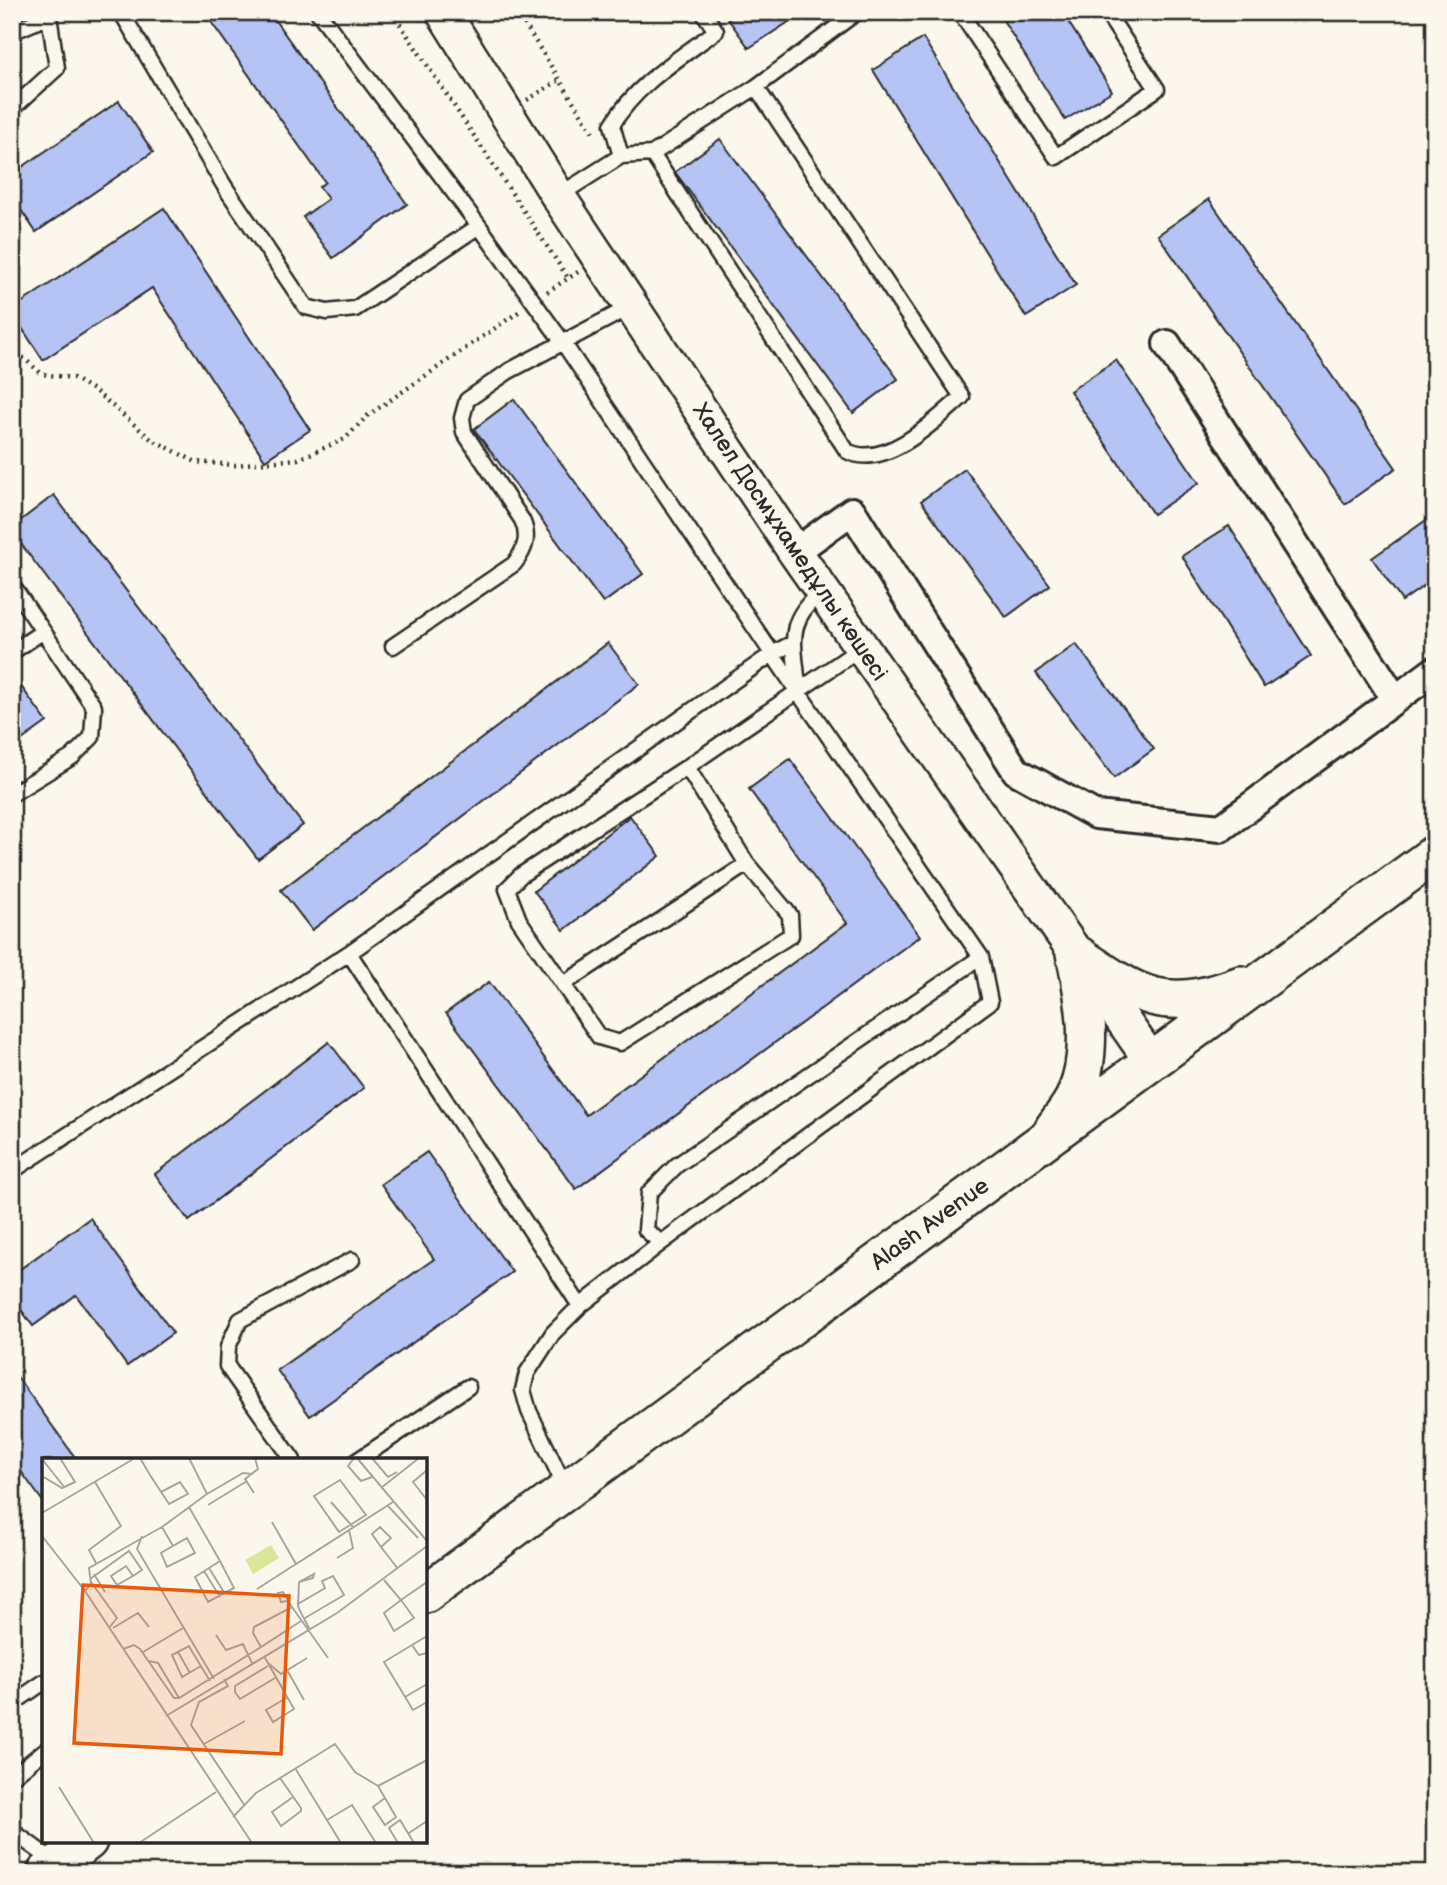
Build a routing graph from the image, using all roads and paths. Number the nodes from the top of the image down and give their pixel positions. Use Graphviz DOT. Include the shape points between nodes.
graph roads {
  1 [pos="121,12"];
  2 [pos="318,12"];
  3 [pos="392,12"];
  4 [pos="443,12"];
  5 [pos="517,12"];
  6 [pos="703,12"];
  7 [pos="857,12"];
  8 [pos="960,12"];
  9 [pos="1106,12"];
  10 [pos="50,14"];
  11 [pos="12,32"];
  12 [pos="756,87"];
  13 [pos="12,109"];
  14 [pos="652,154"];
  15 [pos="616,158"];
  16 [pos="558,196"];
  17 [pos="479,226"];
  18 [pos="599,258"];
  19 [pos="568,278"];
  20 [pos="532,302"];
  21 [pos="632,306"];
  22 [pos="562,341"];
  23 [pos="1167,344"];
  24 [pos="12,348"];
  25 [pos="795,552"];
  26 [pos="12,586"];
  27 [pos="822,591"];
  28 [pos="42,632"];
  29 [pos="793,643"];
  30 [pos="393,646"];
  31 [pos="861,648"];
  32 [pos="12,652"];
  33 [pos="772,654"];
  34 [pos="1435,670"];
  35 [pos="798,692"];
  36 [pos="1395,699"];
  37 [pos="687,767"];
  38 [pos="12,794"];
  39 [pos="1435,855"];
  40 [pos="747,864"];
  41 [pos="1075,953"];
  42 [pos="349,954"];
  43 [pos="981,957"];
  44 [pos="1272,974"];
  45 [pos="565,983"];
  46 [pos="1152,1062"];
  47 [pos="1048,1138"];
  48 [pos="12,1171"];
  49 [pos="661,1243"];
  50 [pos="352,1260"];
  51 [pos="579,1306"];
  52 [pos="468,1387"];
  53 [pos="292,1458"];
  54 [pos="361,1458"];
  55 [pos="566,1491"];
  56 [pos="427,1593"];
  57 [pos="42,1683"];
  58 [pos="12,1704"];
  59 [pos="42,1753"];
  60 [pos="12,1777"];
  61 [pos="12,1831"];
  62 [pos="85,1843"];
  63 [pos="52,1868"];
  1 -- 17 [label="lane" via="225,187 306,307 327,312 355,309"];
  2 -- 17 [label="lane"];
  3 -- 19 [label="path"];
  4 -- 16 [label="street, Халел Досмұхамедұлы көшесі"];
  5 -- 15 [label="path" via="558,81"];
  6 -- 15 [label="lane" via="716,31 623,106 612,125"];
  7 -- 12 [label="lane"];
  8 -- 9 [label="lane" via="1056,157 1157,89"];
  10 -- 11 [label="lane"];
  10 -- 13 [label="lane" via="57,68"];
  12 -- 14 [label="lane"];
  12 -- 14 [label="lane" via="962,397 903,443 880,454 856,456 848,451"];
  14 -- 15 [label="lane"];
  15 -- 16 [label="lane"];
  16 -- 18 [label="street, Халел Досмұхамедұлы көшесі"];
  17 -- 20 [label="lane"];
  18 -- 19 [label="path"];
  18 -- 21 [label="street, Халел Досмұхамедұлы көшесі"];
  19 -- 20 [label="path"];
  20 -- 22 [label="lane"];
  20 -- 24 [label="path" via="367,416 345,439 298,459 235,465 196,462 151,439 95,391 73,378 42,374"];
  21 -- 22 [label="lane"];
  21 -- 25 [label="street, Халел Досмұхамедұлы көшесі"];
  22 -- 30 [label="lane" via="467,400 462,418 464,432 526,528 525,550 514,564"];
  22 -- 33 [label="lane"];
  23 -- 36 [label="street"];
  25 -- 27 [label="street, Халел Досмұхамедұлы көшесі"];
  25 -- 36 [label="street" via="852,511 1016,771 1096,814 1221,828"];
  26 -- 28 [label="lane"];
  27 -- 29 [label="lane" via="802,607"];
  27 -- 31 [label="street, Халел Досмұхамедұлы көшесі"];
  28 -- 32 [label="lane"];
  28 -- 38 [label="lane" via="94,707 92,737 72,757"];
  29 -- 33 [label="lane"];
  29 -- 35 [label="lane"];
  31 -- 35 [label="lane"];
  31 -- 41 [label="street, Халел Досмұхамедұлы көшесі"];
  33 -- 35 [label="lane"];
  33 -- 42 [label="lane"];
  34 -- 36 [label="street"];
  35 -- 37 [label="lane"];
  35 -- 43 [label="lane"];
  37 -- 40 [label="lane"];
  37 -- 45 [label="lane" via="521,875 507,889 519,919"];
  39 -- 44 [label="main road, Alash Avenue"];
  40 -- 45 [label="lane"];
  40 -- 45 [label="lane" via="790,915 792,935 620,1043 600,1037"];
  41 -- 44 [label="main road" via="1120,984 1165,1001 1214,995"];
  41 -- 46 [label="street, Халел Досмұхамедұлы көшесі"];
  41 -- 47 [label="main road" via="1086,1006 1086,1051 1075,1096"];
  42 -- 48 [label="lane"];
  42 -- 51 [label="lane"];
  43 -- 49 [label="lane" via="990,1002"];
  43 -- 49 [label="lane" via="677,1165 649,1194 646,1230"];
  44 -- 46 [label="main road, Alash Avenue"];
  46 -- 47 [label="main road, Alash Avenue"];
  47 -- 55 [label="main road, Alash Avenue"];
  49 -- 51 [label="lane"];
  50 -- 53 [label="lane" via="240,1320 228,1347 227,1366"];
  51 -- 55 [label="lane" via="533,1363 523,1390"];
  52 -- 54 [label="lane"];
  55 -- 56 [label="main road, Alash Avenue"];
  57 -- 58 [label="lane"];
  59 -- 60 [label="lane"];
  61 -- 63 [label="lane"];
  62 -- 63 [label="main road"];
}
